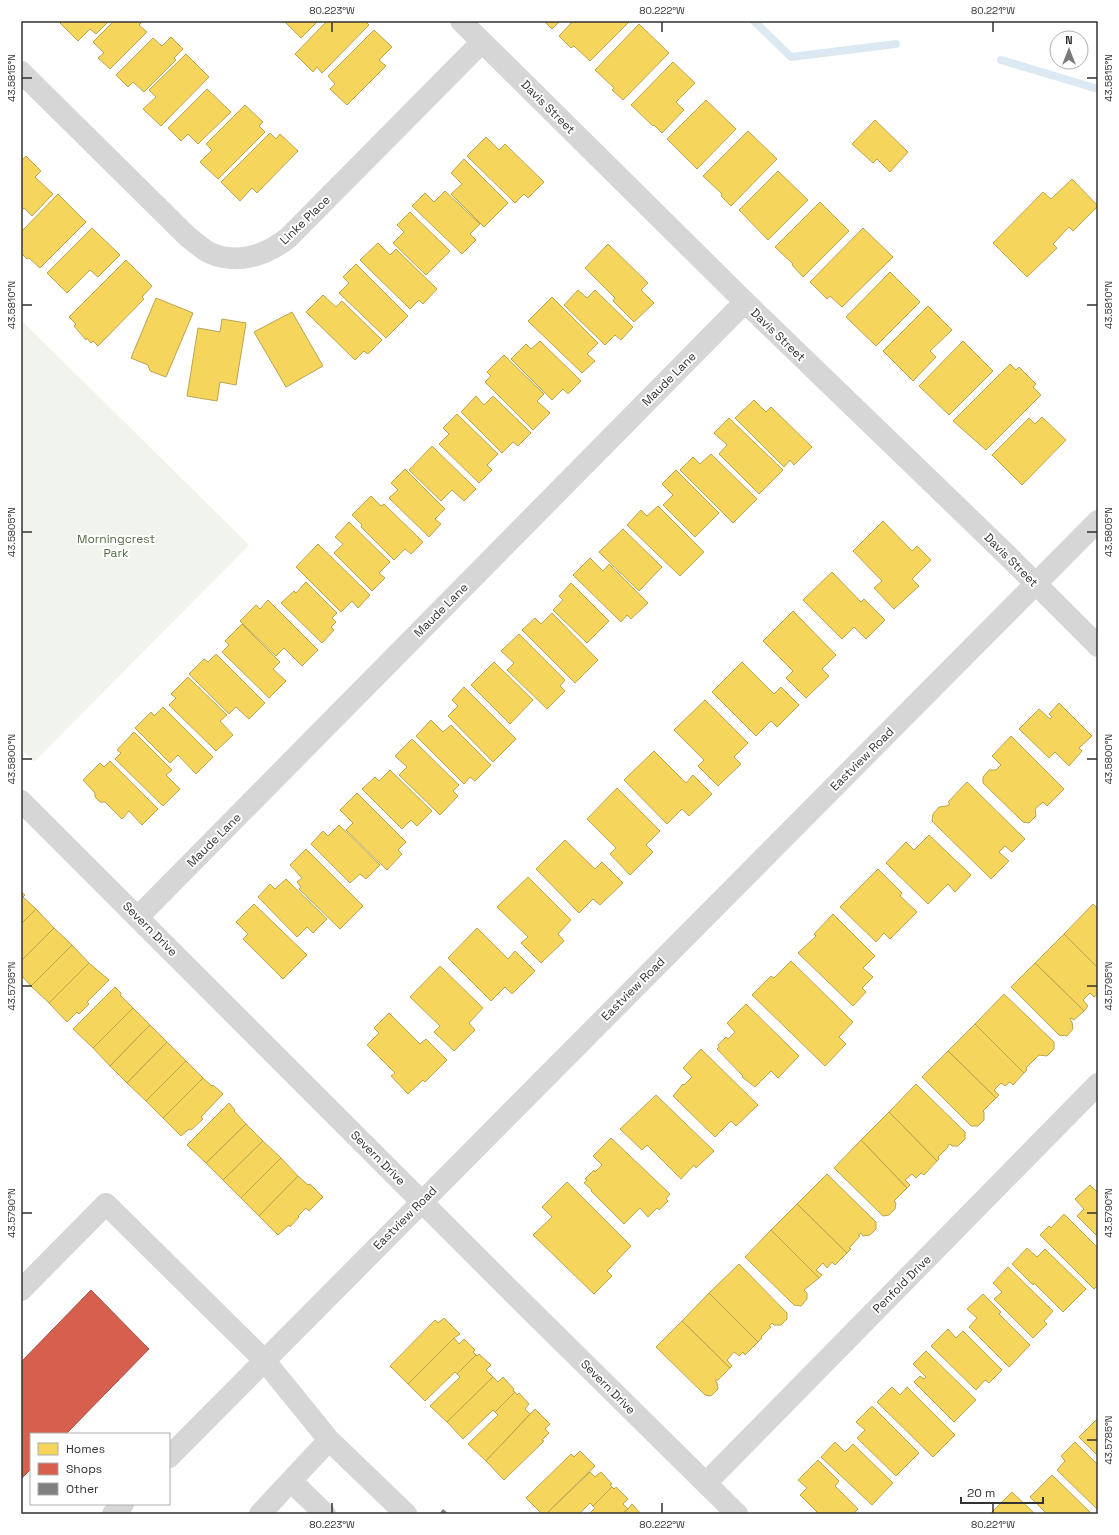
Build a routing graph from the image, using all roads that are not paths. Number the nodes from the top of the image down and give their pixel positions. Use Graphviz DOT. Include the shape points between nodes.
graph roads {
  1 [pos="461,21"];
  2 [pos="482,42"];
  3 [pos="21,72"];
  4 [pos="745,302"];
  5 [pos="1098,521"];
  6 [pos="1035,584"];
  7 [pos="1098,646"];
  8 [pos="21,801"];
  9 [pos="138,917"];
  10 [pos="1098,1084"];
  11 [pos="422,1201"];
  12 [pos="21,1290"];
  13 [pos="264,1360"];
  14 [pos="328,1440"];
  15 [pos="170,1456"];
  16 [pos="291,1480"];
  17 [pos="706,1483"];
  18 [pos="122,1505"];
  19 [pos="113,1514"];
  20 [pos="260,1514"];
  21 [pos="325,1514"];
  22 [pos="406,1514"];
  23 [pos="737,1514"];
  1 -- 2 [label="street, Davis Street"];
  2 -- 3 [label="street, Linke Place" via="288,238 258,255 241,258 225,258 209,252 188,237"];
  2 -- 4 [label="street, Davis Street"];
  4 -- 6 [label="street, Davis Street"];
  4 -- 9 [label="street, Maude Lane"];
  5 -- 6 [label="street, Eastview Road"];
  6 -- 7 [label="street, Davis Street"];
  6 -- 11 [label="street, Eastview Road"];
  8 -- 9 [label="street, Severn Drive"];
  9 -- 11 [label="street, Severn Drive"];
  10 -- 17 [label="street, Penfold Drive"];
  11 -- 13 [label="street, Eastview Road"];
  11 -- 17 [label="street, Severn Drive"];
  12 -- 13 [label="street" via="106,1204"];
  13 -- 14 [label="street"];
  13 -- 15 [label="street, Eastview Road"];
  14 -- 16 [label="street"];
  14 -- 22 [label="street"];
  16 -- 20 [label="street"];
  16 -- 21 [label="street"];
  17 -- 23 [label="street, Severn Drive"];
  18 -- 19 [label="street"];
}
